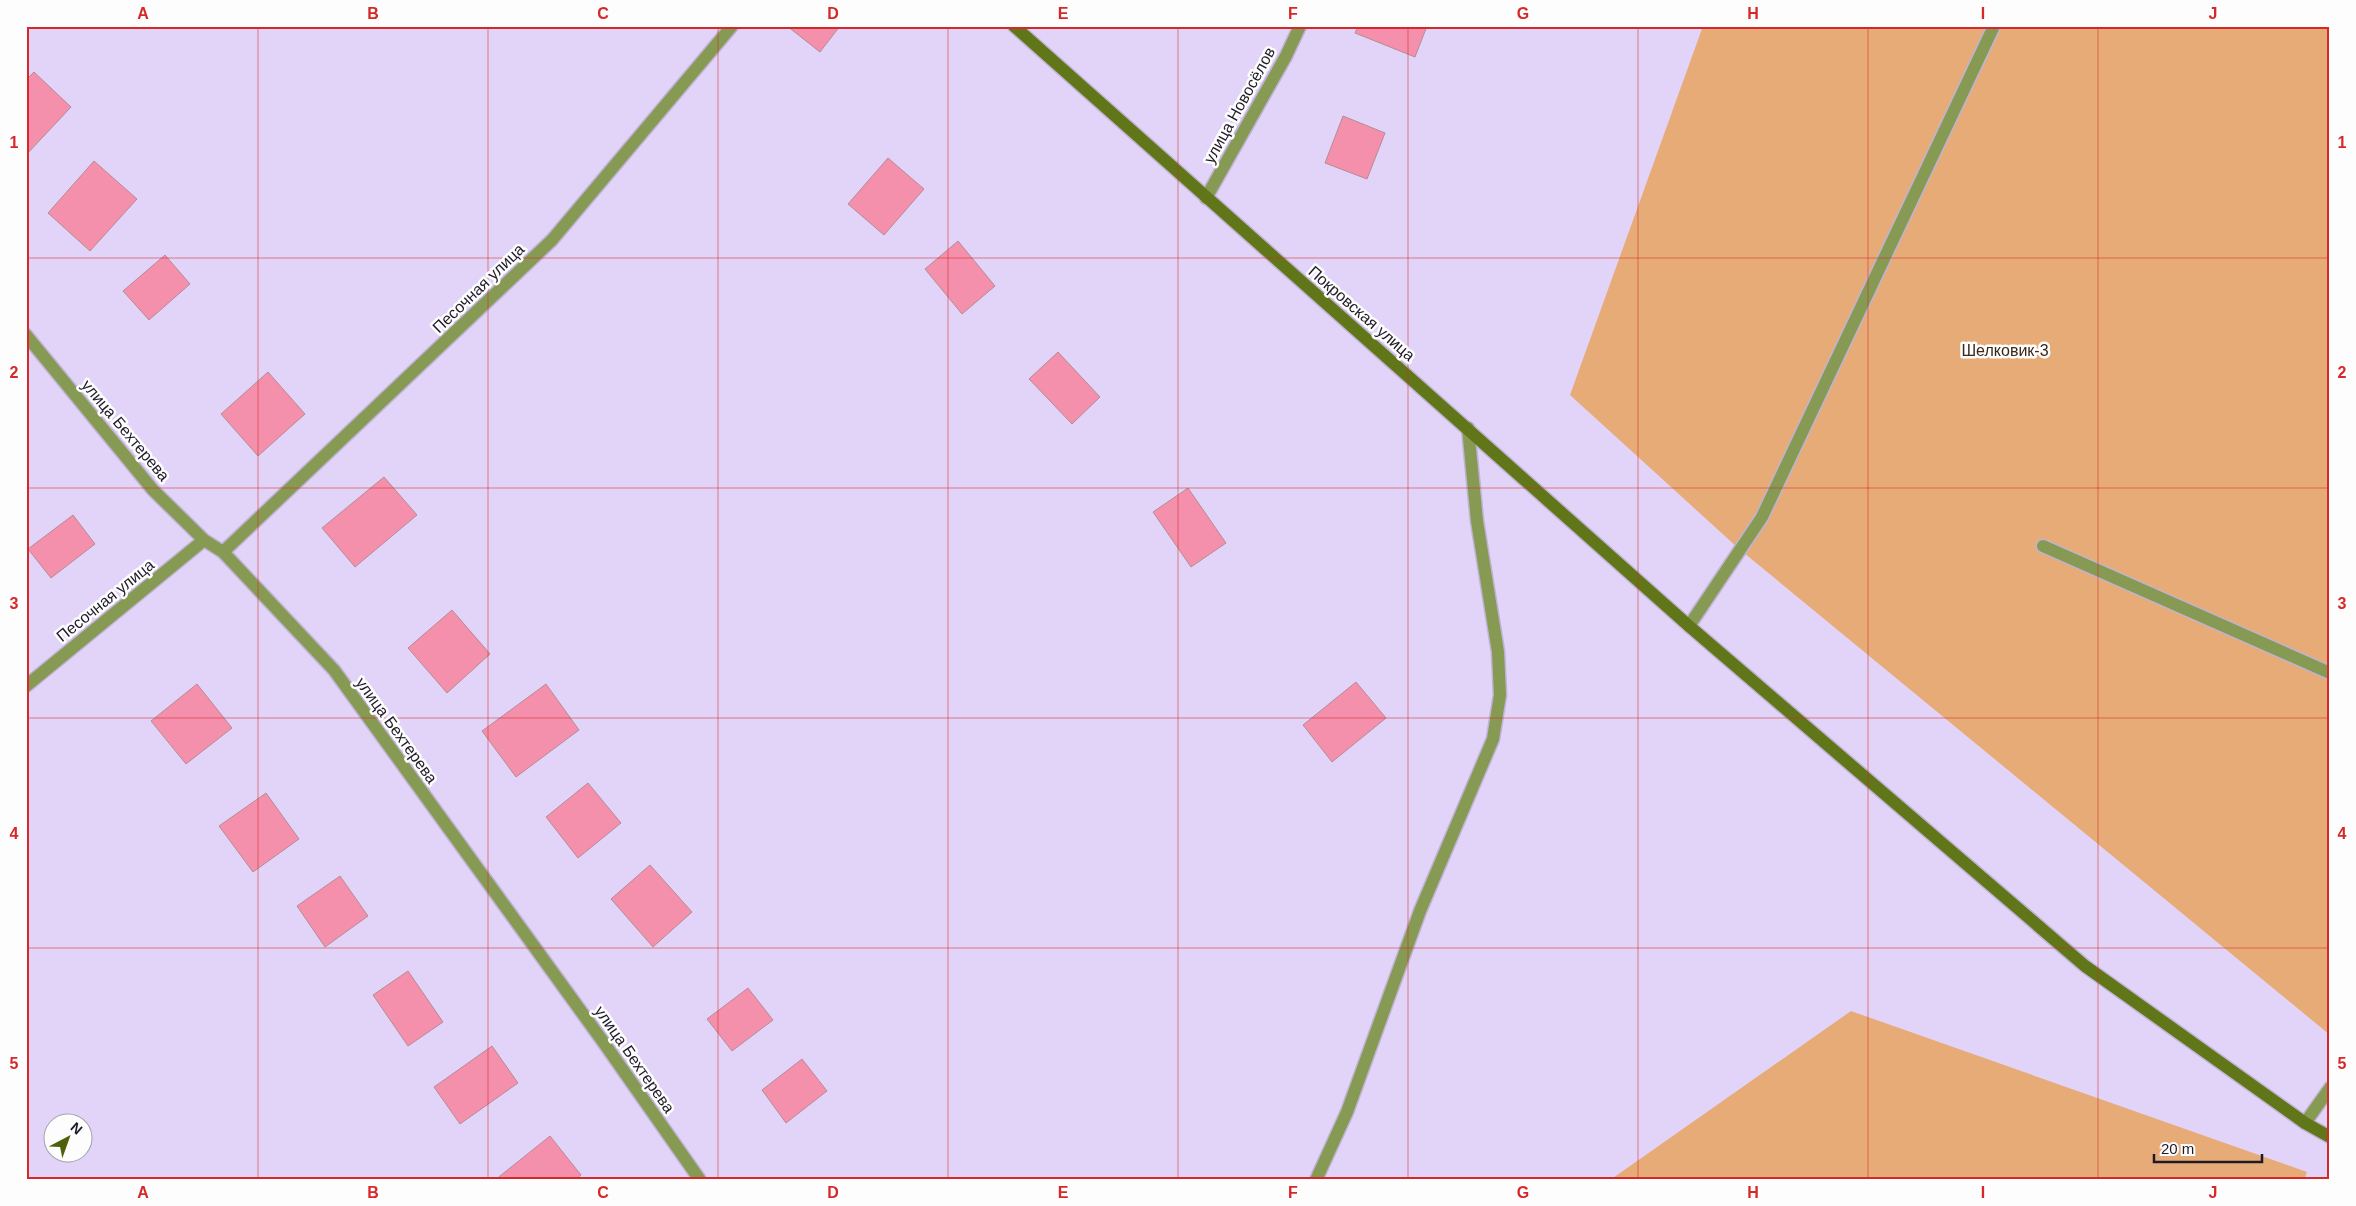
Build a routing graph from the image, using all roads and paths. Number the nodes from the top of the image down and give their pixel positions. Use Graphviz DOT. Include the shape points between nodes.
graph roads {
  1 [pos="732,26"];
  2 [pos="1014,26"];
  3 [pos="1300,26"];
  4 [pos="1994,26"];
  5 [pos="1206,198"];
  6 [pos="26,335"];
  7 [pos="1468,428"];
  8 [pos="204,540"];
  9 [pos="2043,546"];
  10 [pos="223,552"];
  11 [pos="1688,626"];
  12 [pos="2330,673"];
  13 [pos="26,686"];
  14 [pos="2330,1088"];
  15 [pos="2305,1123"];
  16 [pos="2330,1137"];
  17 [pos="700,1180"];
  18 [pos="1316,1180"];
  1 -- 10 [label="street, Песочная улица" via="552,240"];
  2 -- 5 [label="street, Покровская улица"];
  3 -- 5 [label="street, улица Новосёлов"];
  4 -- 11 [label="street" via="1762,517"];
  5 -- 7 [label="street, Покровская улица"];
  6 -- 8 [label="street, улица Бехтерева" via="153,490"];
  7 -- 11 [label="street, Покровская улица"];
  7 -- 18 [label="street" via="1477,522 1498,652 1500,696 1493,740 1420,911 1347,1112"];
  8 -- 10 [label="street, улица Бехтерева"];
  8 -- 13 [label="street, Песочная улица"];
  9 -- 12 [label="street"];
  10 -- 17 [label="street, улица Бехтерева" via="334,670"];
  11 -- 15 [label="street, Покровская улица" via="2085,966"];
  14 -- 15 [label="street"];
  15 -- 16 [label="street, Покровская улица"];
}
